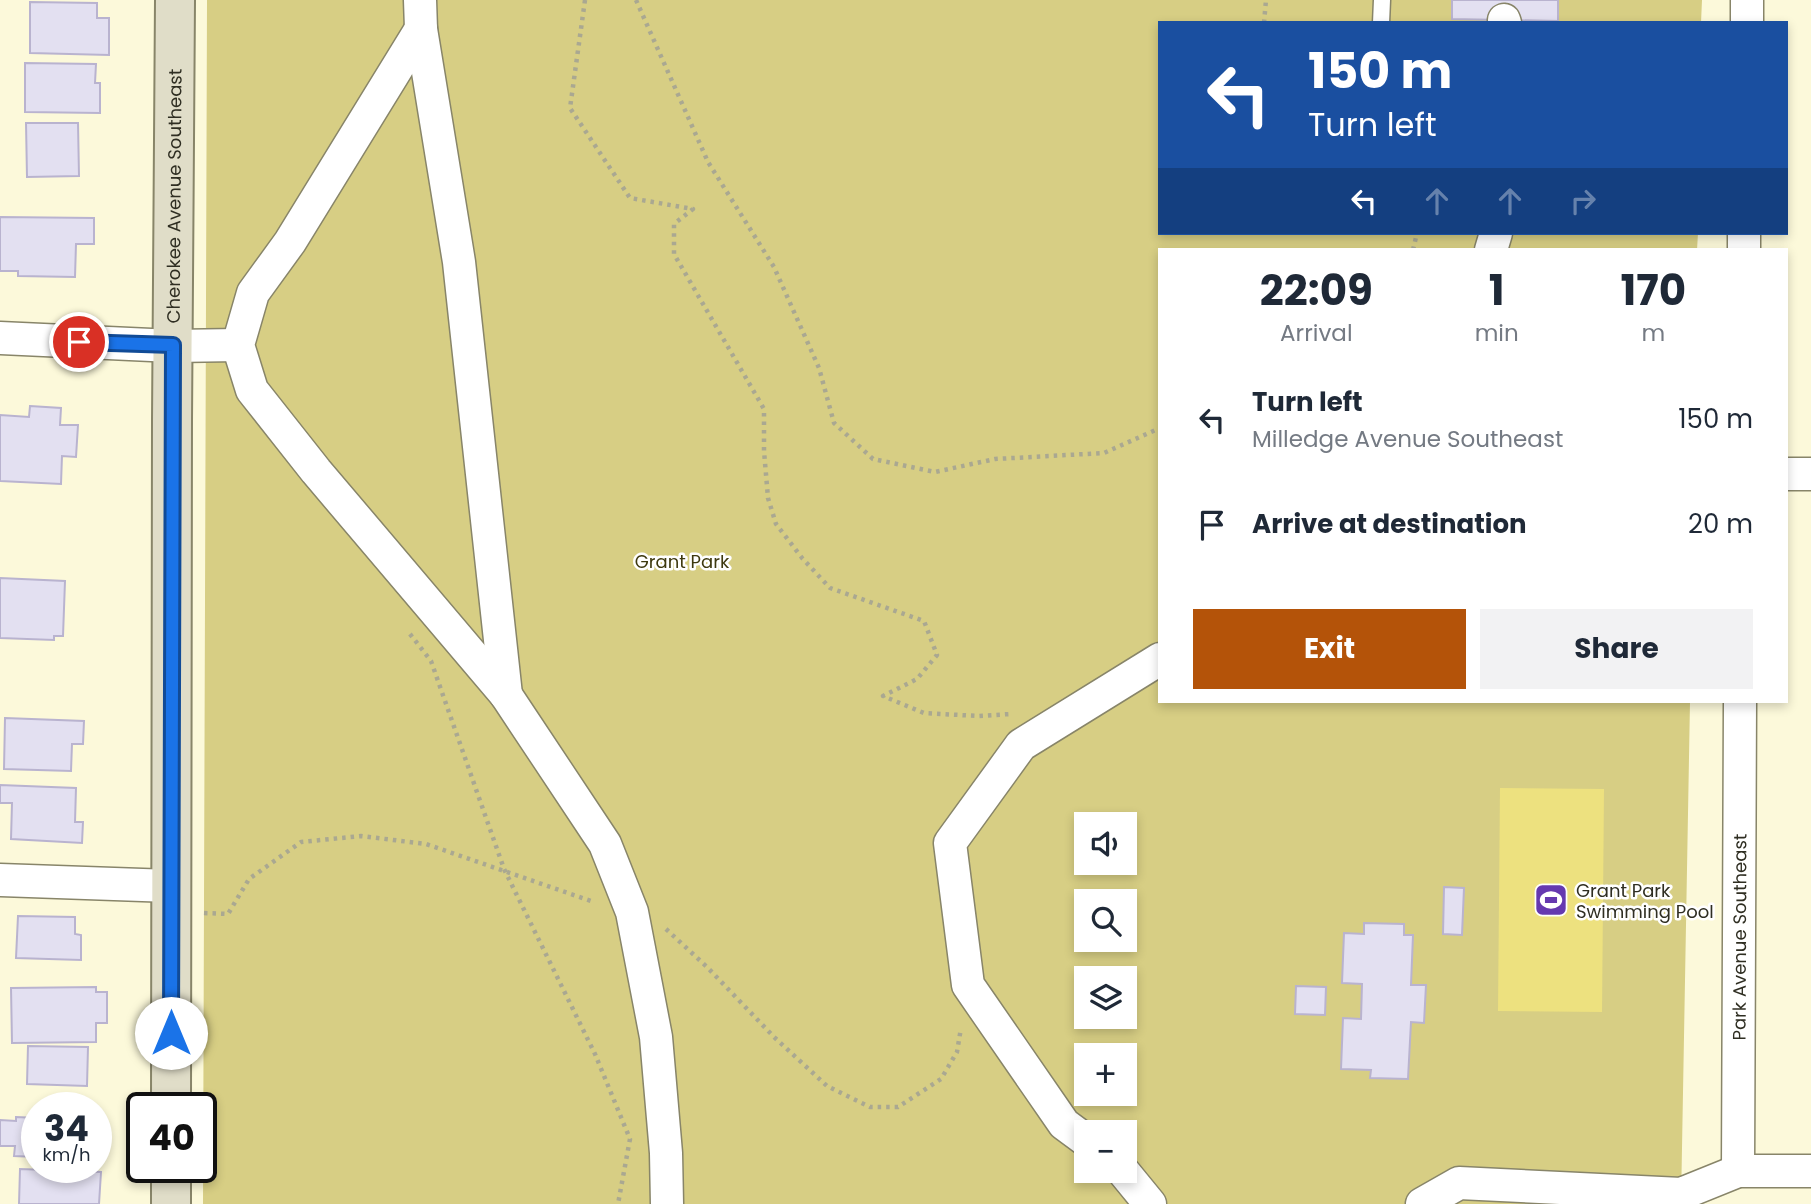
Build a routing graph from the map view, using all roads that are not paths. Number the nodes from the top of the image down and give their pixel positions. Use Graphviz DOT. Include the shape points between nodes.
graph roads {
  1 [pos="175,0"];
  2 [pos="1382,0"];
  3 [pos="1747,0"];
  4 [pos="421,15"];
  5 [pos="1381,21"];
  6 [pos="1747,21"];
  7 [pos="0,338"];
  8 [pos="173,345"];
  9 [pos="238,345"];
  10 [pos="1788,474"];
  11 [pos="1811,474"];
  12 [pos="1158,660"];
  13 [pos="506,695"];
  14 [pos="1740,703"];
  15 [pos="0,880"];
  16 [pos="171,886"];
  17 [pos="171,1092"];
  18 [pos="1074,1131"];
  19 [pos="1738,1171"];
  20 [pos="1811,1171"];
  21 [pos="172,1183"];
  22 [pos="1133,1183"];
  23 [pos="172,1204"];
  24 [pos="667,1204"];
  25 [pos="1150,1204"];
  26 [pos="1422,1204"];
  1 -- 8 [label="street, Cherokee Avenue Southeast"];
  2 -- 5 [label="lane"];
  3 -- 6 [label="street"];
  4 -- 9 [label="street" via="290,242 253,293"];
  4 -- 13 [label="street" via="459,262"];
  7 -- 8 [label="street"];
  8 -- 9 [label="street"];
  8 -- 16 [label="street, Cherokee Avenue Southeast"];
  9 -- 13 [label="street" via="252,390"];
  10 -- 11 [label="street"];
  12 -- 18 [label="street" via="1021,745 950,843 968,985 1064,1124"];
  13 -- 24 [label="street" via="605,844 632,912 656,1037"];
  14 -- 19 [label="street, Park Avenue Southeast"];
  15 -- 16 [label="street"];
  16 -- 17 [label="street, Cherokee Avenue Southeast"];
  19 -- 20 [label="street"];
  19 -- 26 [label="street" via="1681,1194 1459,1183"];
  21 -- 23 [label="street"];
  22 -- 25 [label="street"];
}
